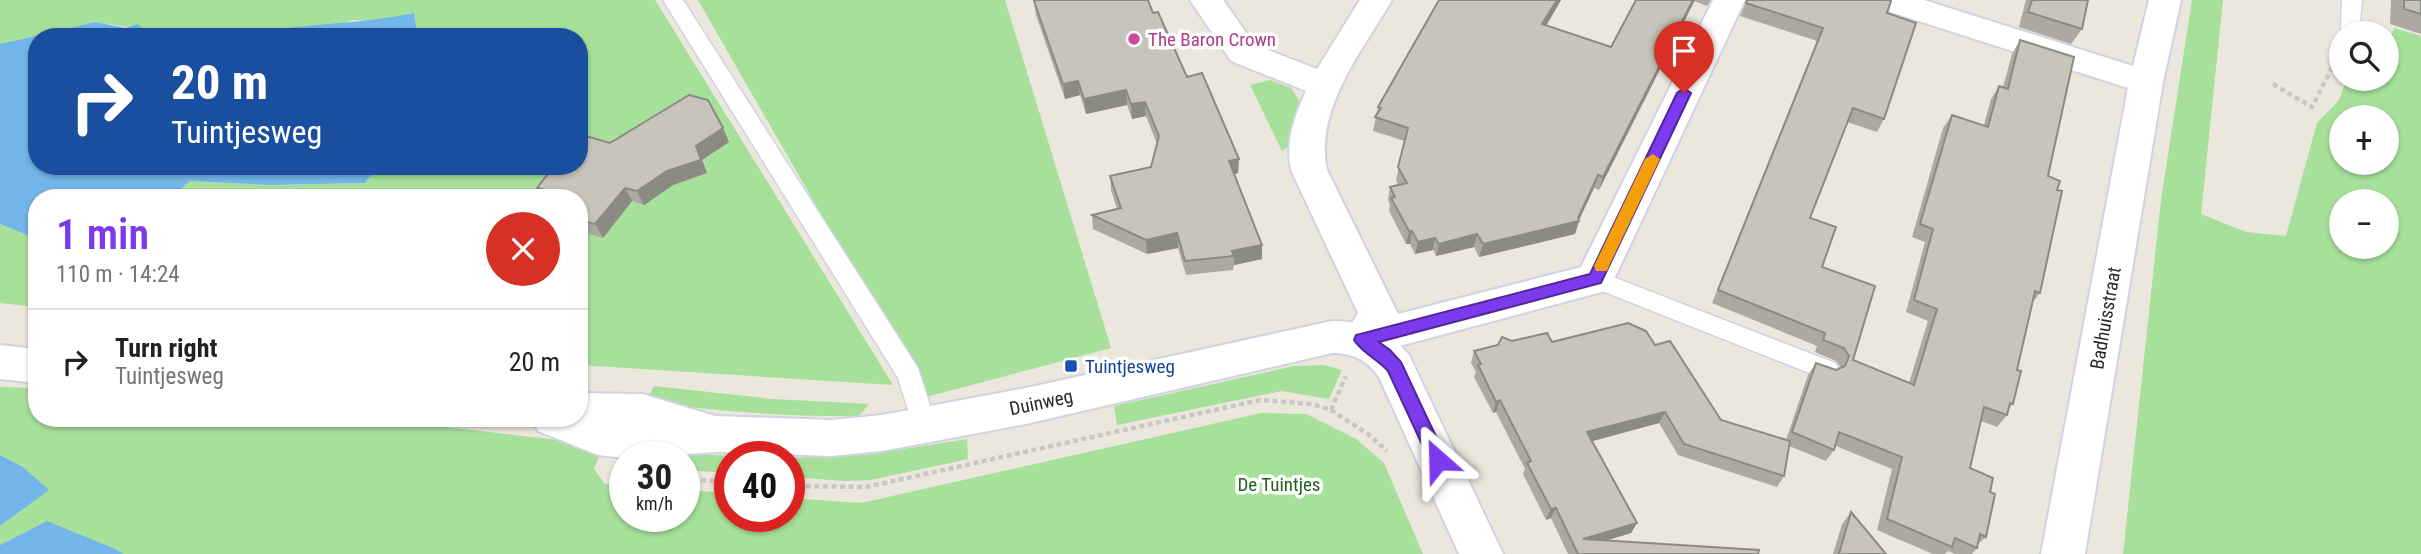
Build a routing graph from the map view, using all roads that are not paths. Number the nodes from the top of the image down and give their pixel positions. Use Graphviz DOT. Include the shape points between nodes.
graph roads {
  1 [pos="673,0"];
  2 [pos="1206,0"];
  3 [pos="1377,0"];
  4 [pos="1729,0"];
  5 [pos="1889,0"];
  6 [pos="2165,0"];
  7 [pos="2352,0"];
  8 [pos="2351,21"];
  9 [pos="2146,82"];
  10 [pos="1326,86"];
  11 [pos="1595,279"];
  12 [pos="1362,340"];
  13 [pos="0,362"];
  14 [pos="28,365"];
  15 [pos="1827,370"];
  16 [pos="588,410"];
  17 [pos="575,427"];
  18 [pos="925,427"];
  19 [pos="716,434"];
  20 [pos="1481,554"];
  21 [pos="2063,554"];
  1 -- 18 [label="lane" via="909,375"];
  2 -- 10 [label="street" via="1243,53"];
  3 -- 10 [label="street"];
  4 -- 11 [label="street"];
  5 -- 9 [label="street"];
  6 -- 9 [label="street, Badhuisstraat"];
  7 -- 8 [label="lane"];
  9 -- 21 [label="street, Badhuisstraat"];
  10 -- 12 [label="street" via="1305,150 1315,182 1379,315"];
  11 -- 12 [label="street"];
  11 -- 15 [label="lane"];
  12 -- 18 [label="street, Duinweg" via="1332,337"];
  12 -- 20 [label="street" via="1395,367"];
  13 -- 14 [label="street"];
  16 -- 19 [label="street, Duinweg" via="653,412"];
  17 -- 19 [label="street, Duinweg" via="598,437 640,441"];
  18 -- 19 [label="street, Duinweg" via="831,438"];
}
